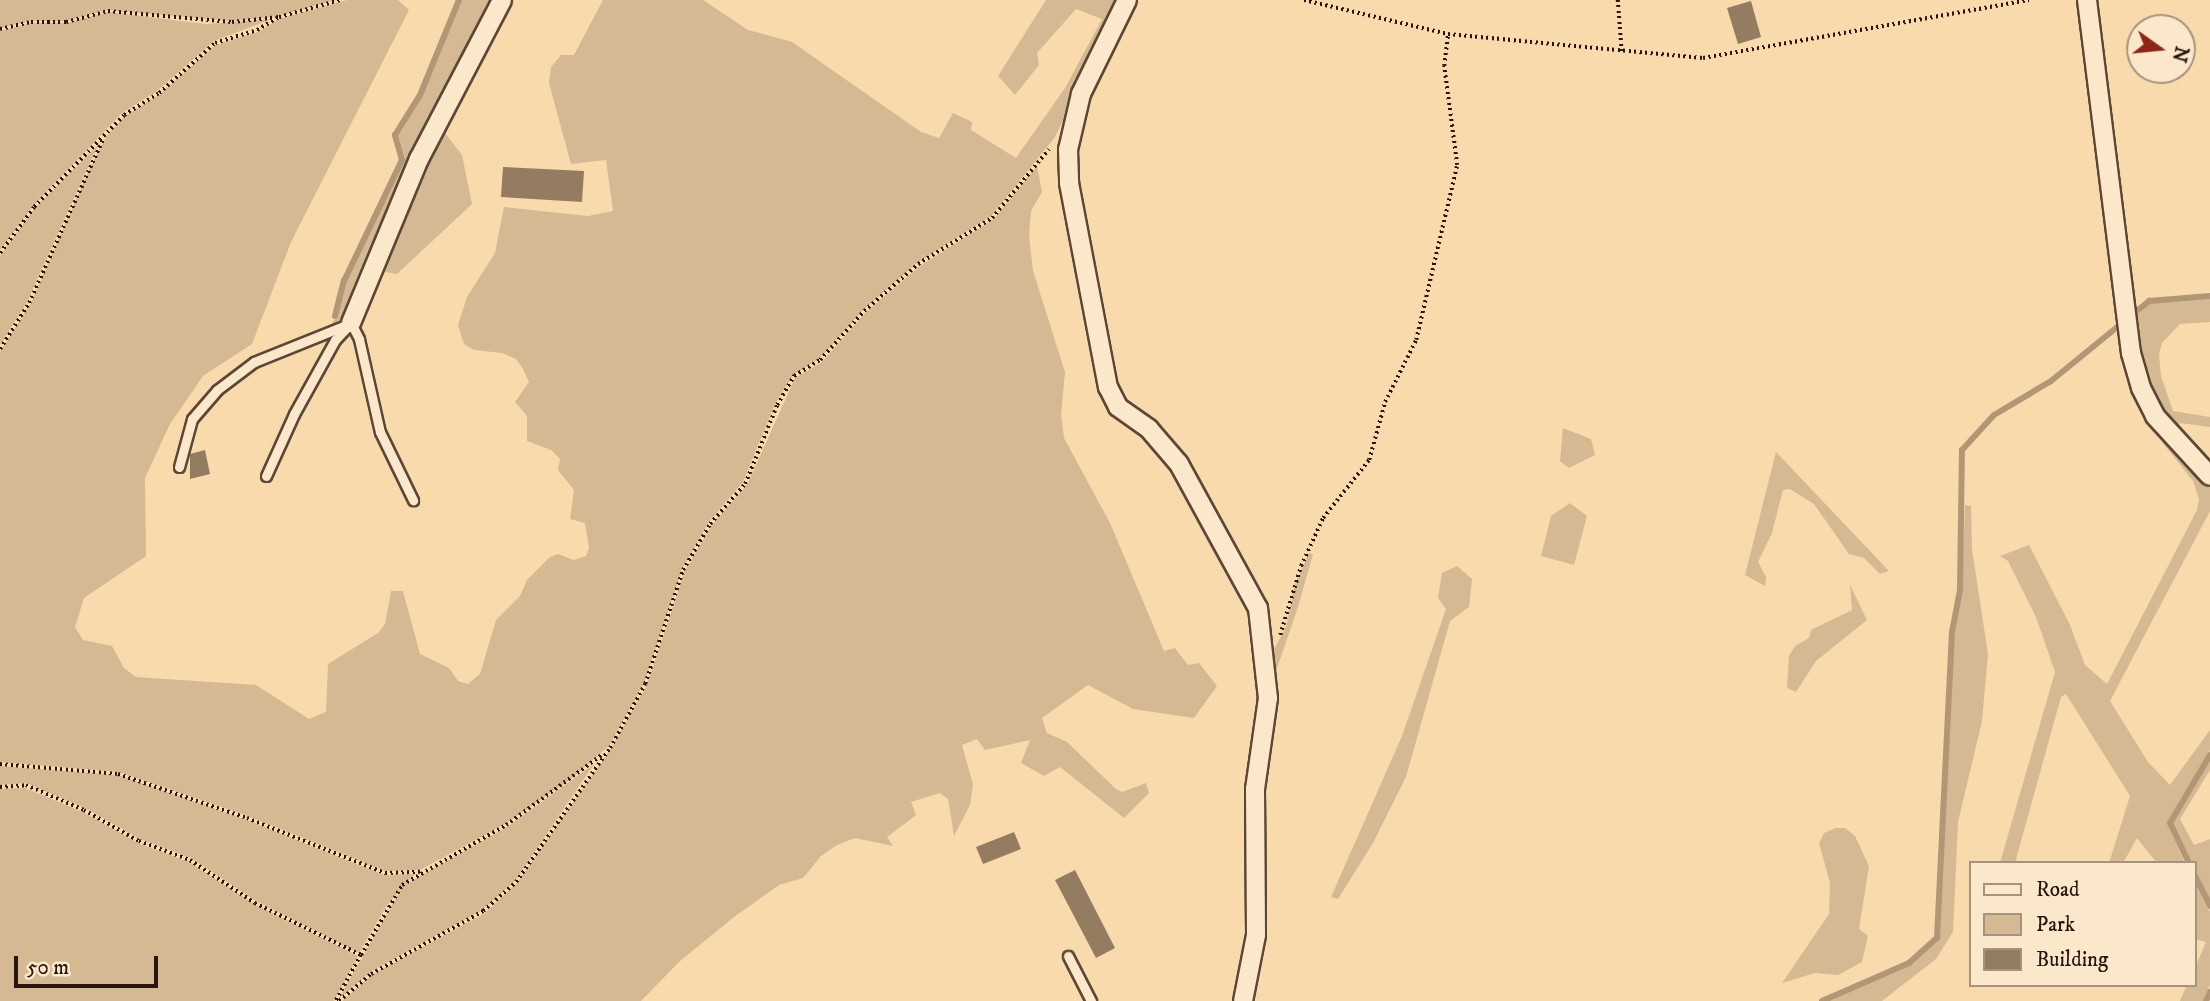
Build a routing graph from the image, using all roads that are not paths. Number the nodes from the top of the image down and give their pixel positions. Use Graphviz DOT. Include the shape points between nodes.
graph roads {
  1 [pos="502,0"];
  2 [pos="1126,0"];
  3 [pos="2087,0"];
  4 [pos="351,323"];
  5 [pos="179,467"];
  6 [pos="266,476"];
  7 [pos="2210,476"];
  8 [pos="413,500"];
  9 [pos="1068,956"];
  10 [pos="1091,1001"];
  11 [pos="1243,1001"];
  1 -- 4 [label="street" via="419,159"];
  2 -- 11 [label="street" via="1081,94 1068,150 1069,183 1101,358 1118,407 1165,446 1226,541 1258,608 1268,698 1255,789 1256,935"];
  3 -- 7 [label="street" via="2127,322 2141,388 2155,416"];
  4 -- 5 [label="lane" via="254,362 217,390 192,419"];
  4 -- 6 [label="lane" via="335,340"];
  4 -- 8 [label="lane" via="359,339 380,432"];
  9 -- 10 [label="lane"];
}
